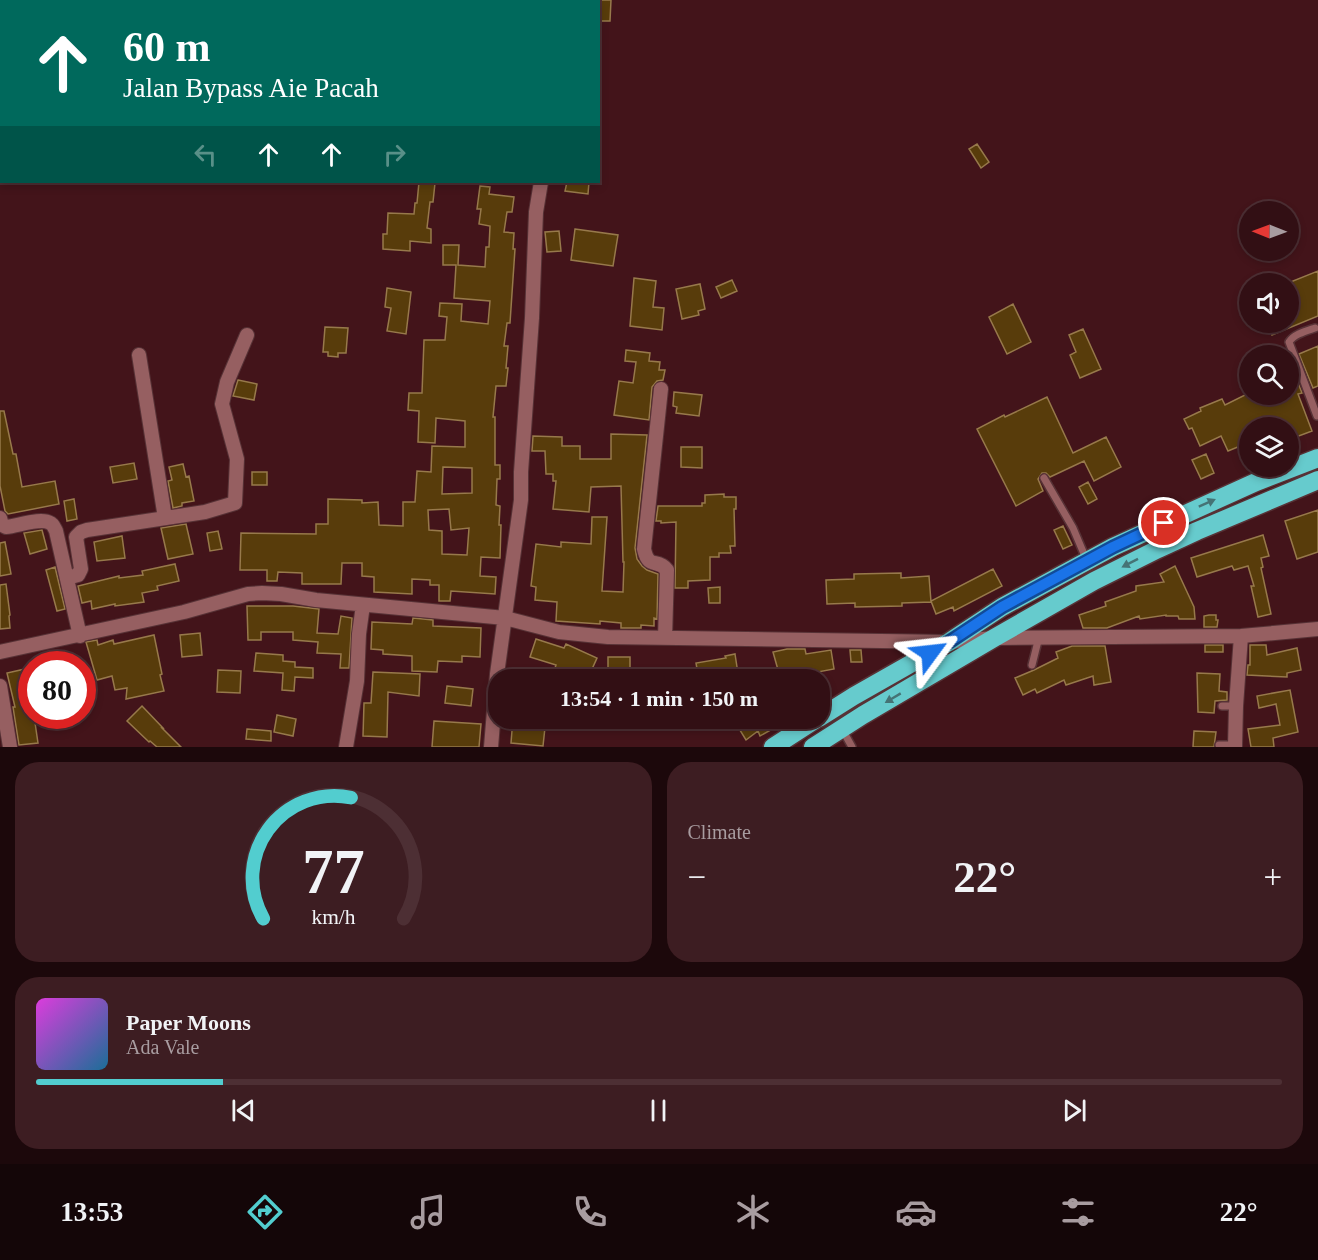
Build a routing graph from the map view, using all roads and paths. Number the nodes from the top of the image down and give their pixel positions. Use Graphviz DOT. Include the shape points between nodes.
graph roads {
  1 [pos="541,183"];
  2 [pos="1315,328"];
  3 [pos="246,335"];
  4 [pos="139,355"];
  5 [pos="661,388"];
  6 [pos="1318,416"];
  7 [pos="1318,458"];
  8 [pos="1044,478"];
  9 [pos="1318,480"];
  10 [pos="0,518"];
  11 [pos="165,518"];
  12 [pos="1088,561"];
  13 [pos="68,578"];
  14 [pos="363,605"];
  15 [pos="505,618"];
  16 [pos="1318,629"];
  17 [pos="80,636"];
  18 [pos="1241,636"];
  19 [pos="1039,637"];
  20 [pos="665,638"];
  21 [pos="994,638"];
  22 [pos="949,642"];
  23 [pos="0,652"];
  24 [pos="1032,665"];
  25 [pos="0,686"];
  26 [pos="830,711"];
  27 [pos="802,729"];
  28 [pos="842,729"];
  29 [pos="1219,745"];
  30 [pos="1235,746"];
  31 [pos="10,747"];
  32 [pos="346,747"];
  33 [pos="491,747"];
  34 [pos="773,747"];
  35 [pos="813,747"];
  36 [pos="852,747"];
  1 -- 15 [label="street" via="536,212 521,500"];
  2 -- 6 [label="lane" via="1289,342"];
  3 -- 11 [label="street" via="222,404 237,459 235,503"];
  4 -- 11 [label="street"];
  5 -- 20 [label="street" via="644,549 648,561 667,570"];
  12 -- 7 [label="highway, one-way" via="1143,532"];
  8 -- 12 [label="lane"];
  9 -- 21 [label="highway, one-way" via="1158,549"];
  10 -- 13 [label="street" via="6,527 40,521 52,524"];
  11 -- 13 [label="street" via="81,532 76,537 81,569 78,575"];
  12 -- 22 [label="highway" via="1002,607"];
  13 -- 17 [label="street"];
  14 -- 15 [label="street"];
  14 -- 17 [label="street" via="281,594 248,594"];
  14 -- 32 [label="street" via="357,681"];
  15 -- 20 [label="street" via="586,636"];
  15 -- 33 [label="street"];
  16 -- 18 [label="street"];
  17 -- 23 [label="street"];
  18 -- 19 [label="street"];
  18 -- 30 [label="street" via="1229,706"];
  19 -- 21 [label="street"];
  19 -- 24 [label="lane"];
  20 -- 22 [label="street"];
  21 -- 22 [label="street"];
  21 -- 28 [label="highway, one-way"];
  22 -- 26 [label="highway"];
  25 -- 31 [label="street"];
  27 -- 34 [label="highway"];
  28 -- 35 [label="highway"];
  28 -- 36 [label="lane"];
  29 -- 30 [label="lane"];
}
